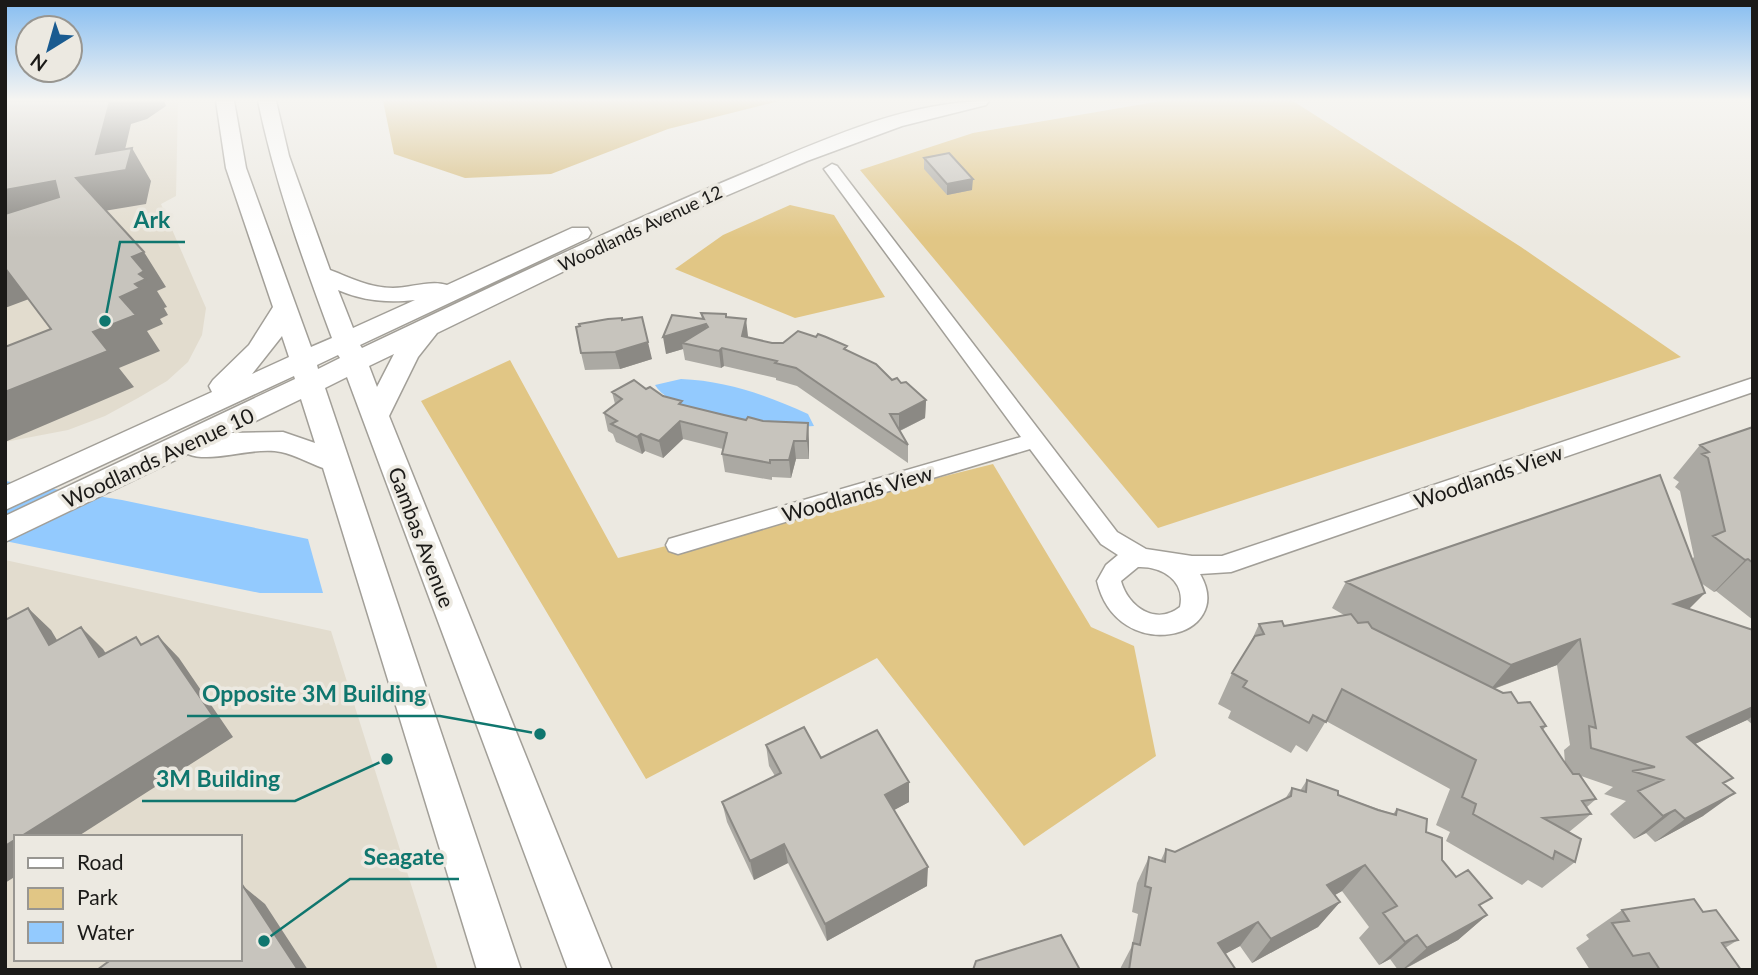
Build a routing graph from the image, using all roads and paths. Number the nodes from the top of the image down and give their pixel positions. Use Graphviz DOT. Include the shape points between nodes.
graph roads {
  1 [pos="232,146"];
  2 [pos="277,146"];
  3 [pos="784,146"];
  4 [pos="828,146"];
  5 [pos="832,169"];
  6 [pos="320,274"];
  7 [pos="466,286"];
  8 [pos="285,308"];
  9 [pos="429,328"];
  10 [pos="350,352"];
  11 [pos="306,373"];
  12 [pos="1748,391"];
  13 [pos="189,413"];
  14 [pos="375,417"];
  15 [pos="1036,440"];
  16 [pos="168,453"];
  17 [pos="335,463"];
  18 [pos="5,499"];
  19 [pos="5,530"];
  20 [pos="1109,538"];
  21 [pos="678,545"];
  22 [pos="1150,558"];
  23 [pos="1222,565"];
  24 [pos="1115,568"];
  25 [pos="1196,596"];
  26 [pos="499,970"];
  27 [pos="590,970"];
  1 -- 8 [label="main road"];
  2 -- 6 [label="main road, Gambas Avenue"];
  3 -- 7 [label="main road, Woodlands Avenue 12" via="647,201"];
  4 -- 9 [label="main road, Woodlands Avenue 12" via="659,216"];
  5 -- 15 [label="street, Woodlands View"];
  6 -- 7 [label="main road" via="365,293 393,295"];
  6 -- 10 [label="main road, Gambas Avenue"];
  7 -- 10 [label="main road, Woodlands Avenue 12"];
  8 -- 11 [label="main road"];
  8 -- 13 [label="main road" via="258,355"];
  9 -- 10 [label="main road, Woodlands Avenue 12"];
  9 -- 14 [label="main road" via="407,354"];
  10 -- 11 [label="main road, Woodlands Avenue 12"];
  10 -- 14 [label="main road, Gambas Avenue"];
  11 -- 13 [label="main road, Woodlands Avenue 10"];
  11 -- 16 [label="main road, Woodlands Avenue 10"];
  11 -- 17 [label="main road"];
  12 -- 23 [label="street, Woodlands View"];
  13 -- 18 [label="main road, Woodlands Avenue 10"];
  14 -- 27 [label="main road, Gambas Avenue"];
  15 -- 20 [label="street, Woodlands View"];
  15 -- 21 [label="street, Woodlands View"];
  16 -- 17 [label="main road" via="239,442 283,442"];
  16 -- 19 [label="main road, Woodlands Avenue 10"];
  17 -- 26 [label="main road"];
  20 -- 22 [label="street, Woodlands View"];
  20 -- 24 [label="street, Woodlands View"];
  22 -- 23 [label="street, Woodlands View"];
  22 -- 24 [label="street, Woodlands View" via="1127,560"];
  22 -- 25 [label="street, Woodlands View" via="1175,566 1187,576"];
  23 -- 25 [label="street, Woodlands View"];
  24 -- 25 [label="street, Woodlands View" via="1108,581 1114,602 1147,623 1175,623 1186,617"];
}
